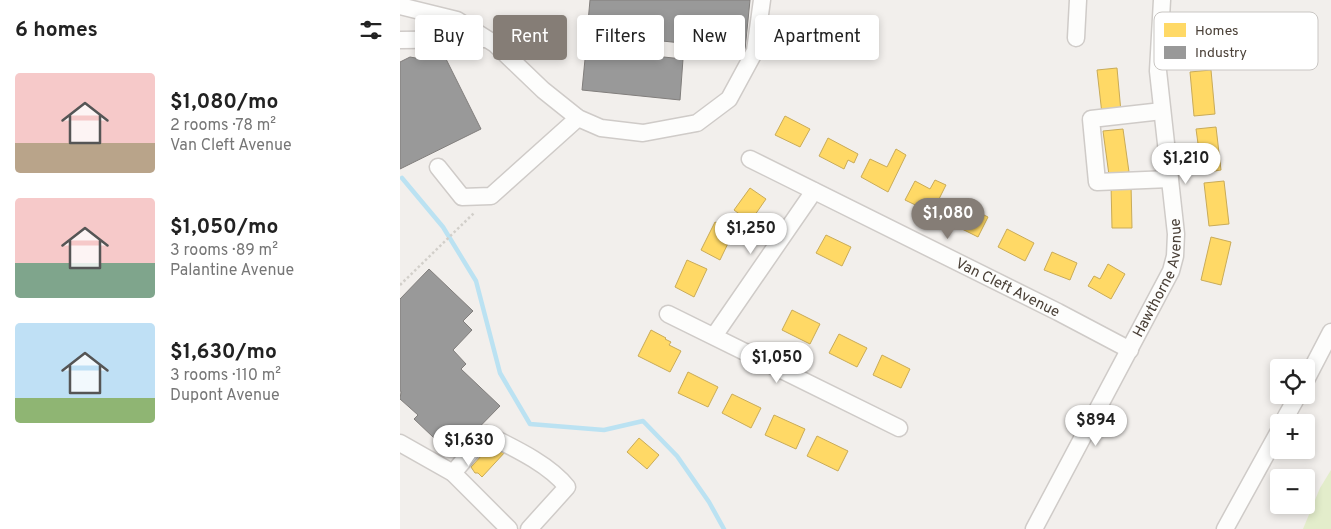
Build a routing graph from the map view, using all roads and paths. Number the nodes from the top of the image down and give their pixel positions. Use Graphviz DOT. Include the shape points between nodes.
graph roads {
  1 [pos="762,0"];
  2 [pos="1078,0"];
  3 [pos="400,6"];
  4 [pos="1076,38"];
  5 [pos="485,39"];
  6 [pos="400,40"];
  7 [pos="1158,70"];
  8 [pos="1162,112"];
  9 [pos="578,118"];
  10 [pos="750,159"];
  11 [pos="438,167"];
  12 [pos="1170,179"];
  13 [pos="814,191"];
  14 [pos="468,218"];
  15 [pos="400,285"];
  16 [pos="668,314"];
  17 [pos="1331,332"];
  18 [pos="714,336"];
  19 [pos="1130,350"];
  20 [pos="1324,362"];
  21 [pos="1315,371"];
  22 [pos="900,428"];
  23 [pos="400,443"];
  24 [pos="1270,447"];
  25 [pos="453,473"];
  26 [pos="509,529"];
  27 [pos="529,529"];
  28 [pos="1034,529"];
  29 [pos="1225,529"];
  1 -- 9 [label="street" via="755,51 729,99 697,123 643,133 601,128"];
  2 -- 4 [label="street"];
  3 -- 5 [label="street" via="457,20"];
  5 -- 6 [label="street"];
  5 -- 9 [label="street" via="495,44"];
  7 -- 8 [label="street, Hawthorne Avenue"];
  8 -- 12 [label="street, Hawthorne Avenue"];
  8 -- 12 [label="street" via="1091,119 1096,182"];
  9 -- 11 [label="street" via="490,196 462,197"];
  10 -- 13 [label="street, Van Cleft Avenue"];
  12 -- 19 [label="street, Hawthorne Avenue" via="1176,256"];
  13 -- 18 [label="street"];
  13 -- 19 [label="street, Van Cleft Avenue"];
  14 -- 15 [label="path"];
  16 -- 18 [label="street"];
  17 -- 20 [label="street"];
  18 -- 22 [label="street"];
  19 -- 28 [label="street, Hawthorne Avenue"];
  20 -- 21 [label="street"];
  23 -- 25 [label="street"];
  24 -- 29 [label="street"];
  25 -- 26 [label="street"];
  25 -- 27 [label="street" via="486,434 550,471 567,487"];
}
